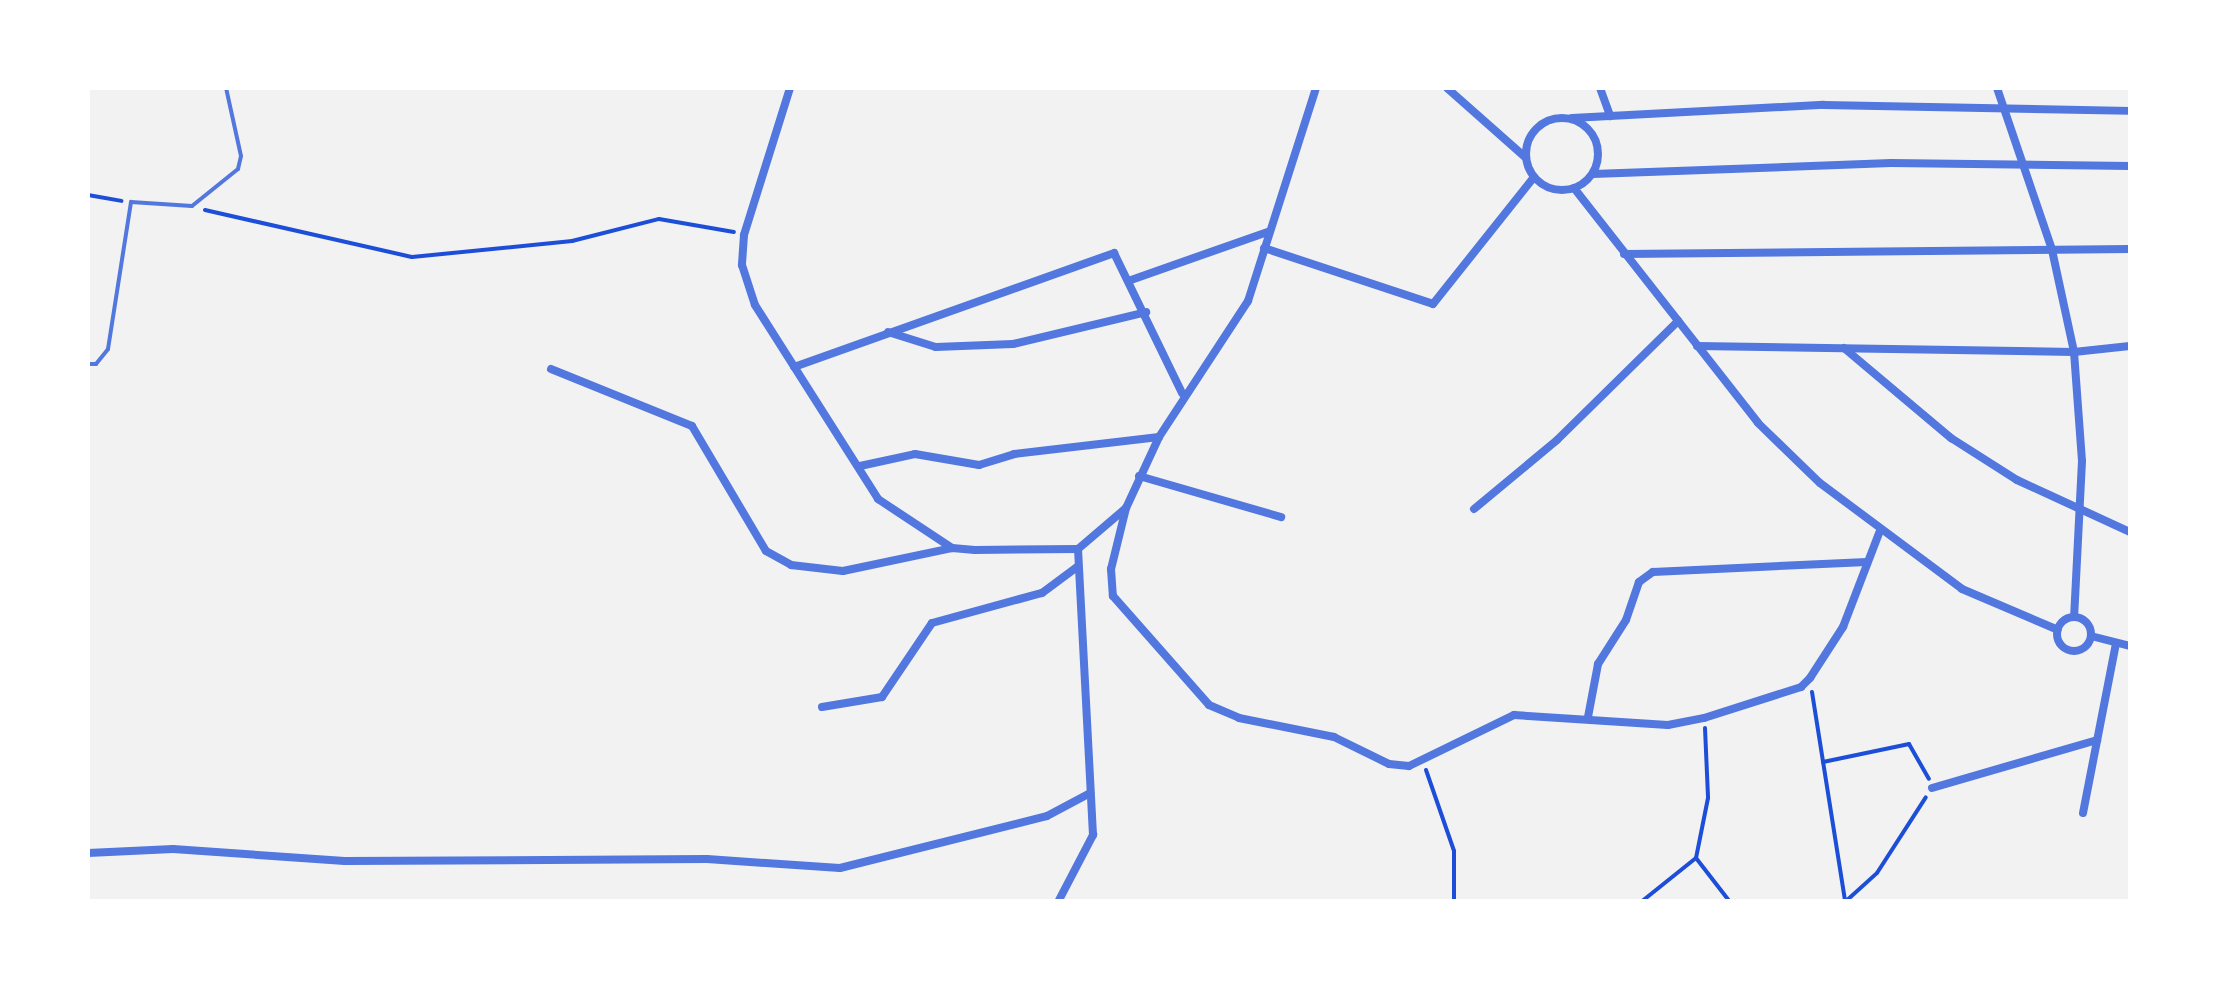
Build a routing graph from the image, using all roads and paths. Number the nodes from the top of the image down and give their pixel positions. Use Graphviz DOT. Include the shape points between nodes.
graph roads {
  1 [pos="226,88"];
  2 [pos="790,88"];
  3 [pos="1316,88"];
  4 [pos="1447,88"];
  5 [pos="1600,88"];
  6 [pos="1997,88"];
  7 [pos="2004,109"];
  8 [pos="2130,111"];
  9 [pos="1610,116"];
  10 [pos="1572,118"];
  11 [pos="1526,157"];
  12 [pos="2130,166"];
  13 [pos="2028,168"];
  14 [pos="1593,174"];
  15 [pos="1534,177"];
  16 [pos="1574,188"];
  17 [pos="88,195"];
  18 [pos="131,202"];
  19 [pos="192,206"];
  20 [pos="1267,232"];
  21 [pos="744,234"];
  22 [pos="1264,248"];
  23 [pos="2130,249"];
  24 [pos="2052,250"];
  25 [pos="1624,254"];
  26 [pos="1131,280"];
  27 [pos="1146,312"];
  28 [pos="1678,320"];
  29 [pos="888,332"];
  30 [pos="1696,346"];
  31 [pos="2130,346"];
  32 [pos="1844,348"];
  33 [pos="2074,352"];
  34 [pos="88,364"];
  35 [pos="794,366"];
  36 [pos="551,369"];
  37 [pos="1182,393"];
  38 [pos="1159,437"];
  39 [pos="860,466"];
  40 [pos="1139,476"];
  41 [pos="1126,508"];
  42 [pos="1474,509"];
  43 [pos="2081,514"];
  44 [pos="1281,517"];
  45 [pos="2130,532"];
  46 [pos="1879,533"];
  47 [pos="952,548"];
  48 [pos="1078,548"];
  49 [pos="1867,562"];
  50 [pos="1076,567"];
  51 [pos="2074,617"];
  52 [pos="2058,630"];
  53 [pos="2091,636"];
  54 [pos="2116,643"];
  55 [pos="2130,646"];
  56 [pos="1810,678"];
  57 [pos="822,707"];
  58 [pos="1588,717"];
  59 [pos="1704,718"];
  60 [pos="2097,740"];
  61 [pos="1423,760"];
  62 [pos="1823,762"];
  63 [pos="1932,788"];
  64 [pos="1090,793"];
  65 [pos="2083,813"];
  66 [pos="88,853"];
  67 [pos="1696,858"];
  68 [pos="1845,901"];
  69 [pos="1058,902"];
  70 [pos="1454,902"];
  71 [pos="1641,902"];
  72 [pos="1730,902"];
  1 -- 19 [label="lane" via="238,169"];
  2 -- 21 [label="street"];
  3 -- 20 [label="street"];
  4 -- 11 [label="street"];
  5 -- 9 [label="street"];
  6 -- 7 [label="street"];
  7 -- 8 [label="street"];
  7 -- 9 [label="street" via="1824,104"];
  7 -- 13 [label="street"];
  9 -- 10 [label="street"];
  10 -- 11 [label="street" via="1534,130"];
  10 -- 14 [label="street" via="1594,135"];
  11 -- 15 [label="street"];
  12 -- 13 [label="street"];
  13 -- 14 [label="street" via="1891,163"];
  13 -- 24 [label="street"];
  14 -- 16 [label="street"];
  15 -- 16 [label="street" via="1552,189"];
  15 -- 22 [label="street" via="1433,304"];
  16 -- 25 [label="street"];
  17 -- 18 [label="path"];
  18 -- 19 [label="lane"];
  18 -- 34 [label="lane" via="108,350"];
  19 -- 21 [label="path" via="412,257 572,241 659,219"];
  20 -- 22 [label="street"];
  20 -- 26 [label="street"];
  21 -- 35 [label="street" via="740,250 749,291"];
  22 -- 37 [label="street" via="1232,332"];
  23 -- 24 [label="street"];
  24 -- 25 [label="street"];
  24 -- 33 [label="street"];
  25 -- 28 [label="street"];
  26 -- 27 [label="street"];
  26 -- 29 [label="street" via="1114,254"];
  27 -- 29 [label="street" via="1014,344 936,346"];
  27 -- 37 [label="street"];
  28 -- 30 [label="street"];
  28 -- 42 [label="street" via="1557,440"];
  29 -- 35 [label="street"];
  30 -- 32 [label="street"];
  30 -- 46 [label="street" via="1758,424"];
  31 -- 33 [label="street"];
  32 -- 33 [label="street"];
  32 -- 43 [label="street" via="1951,438"];
  33 -- 43 [label="street"];
  35 -- 39 [label="street"];
  36 -- 47 [label="street" via="692,426 766,550 791,565 843,572"];
  37 -- 38 [label="street"];
  38 -- 39 [label="street" via="1014,454 979,465 916,454"];
  38 -- 40 [label="street"];
  39 -- 47 [label="street" via="878,499"];
  40 -- 41 [label="street"];
  40 -- 44 [label="street"];
  41 -- 48 [label="street"];
  41 -- 61 [label="street" via="1111,569 1113,596 1198,695 1222,712 1334,737 1389,764"];
  43 -- 45 [label="street"];
  43 -- 51 [label="street"];
  46 -- 49 [label="street"];
  46 -- 52 [label="street" via="1962,589"];
  47 -- 48 [label="street"];
  48 -- 50 [label="street"];
  49 -- 56 [label="street" via="1843,627"];
  49 -- 58 [label="street" via="1653,572 1639,582 1626,620 1598,664"];
  50 -- 57 [label="street" via="1042,593 932,623 882,696"];
  50 -- 64 [label="street"];
  51 -- 52 [label="street"];
  51 -- 53 [label="street" via="2087,622"];
  52 -- 53 [label="street" via="2070,650"];
  53 -- 54 [label="street"];
  54 -- 55 [label="street"];
  54 -- 60 [label="street"];
  56 -- 59 [label="street"];
  56 -- 62 [label="path"];
  58 -- 59 [label="street" via="1668,725"];
  58 -- 61 [label="street" via="1514,715"];
  59 -- 67 [label="path" via="1708,798"];
  60 -- 63 [label="street"];
  60 -- 65 [label="street"];
  61 -- 70 [label="path" via="1454,851"];
  62 -- 63 [label="path" via="1909,744"];
  62 -- 68 [label="path"];
  63 -- 68 [label="path" via="1877,873"];
  64 -- 66 [label="street" via="1031,821 840,868 707,858"];
  64 -- 69 [label="street" via="1093,835"];
  67 -- 71 [label="path"];
  67 -- 72 [label="path"];
}
